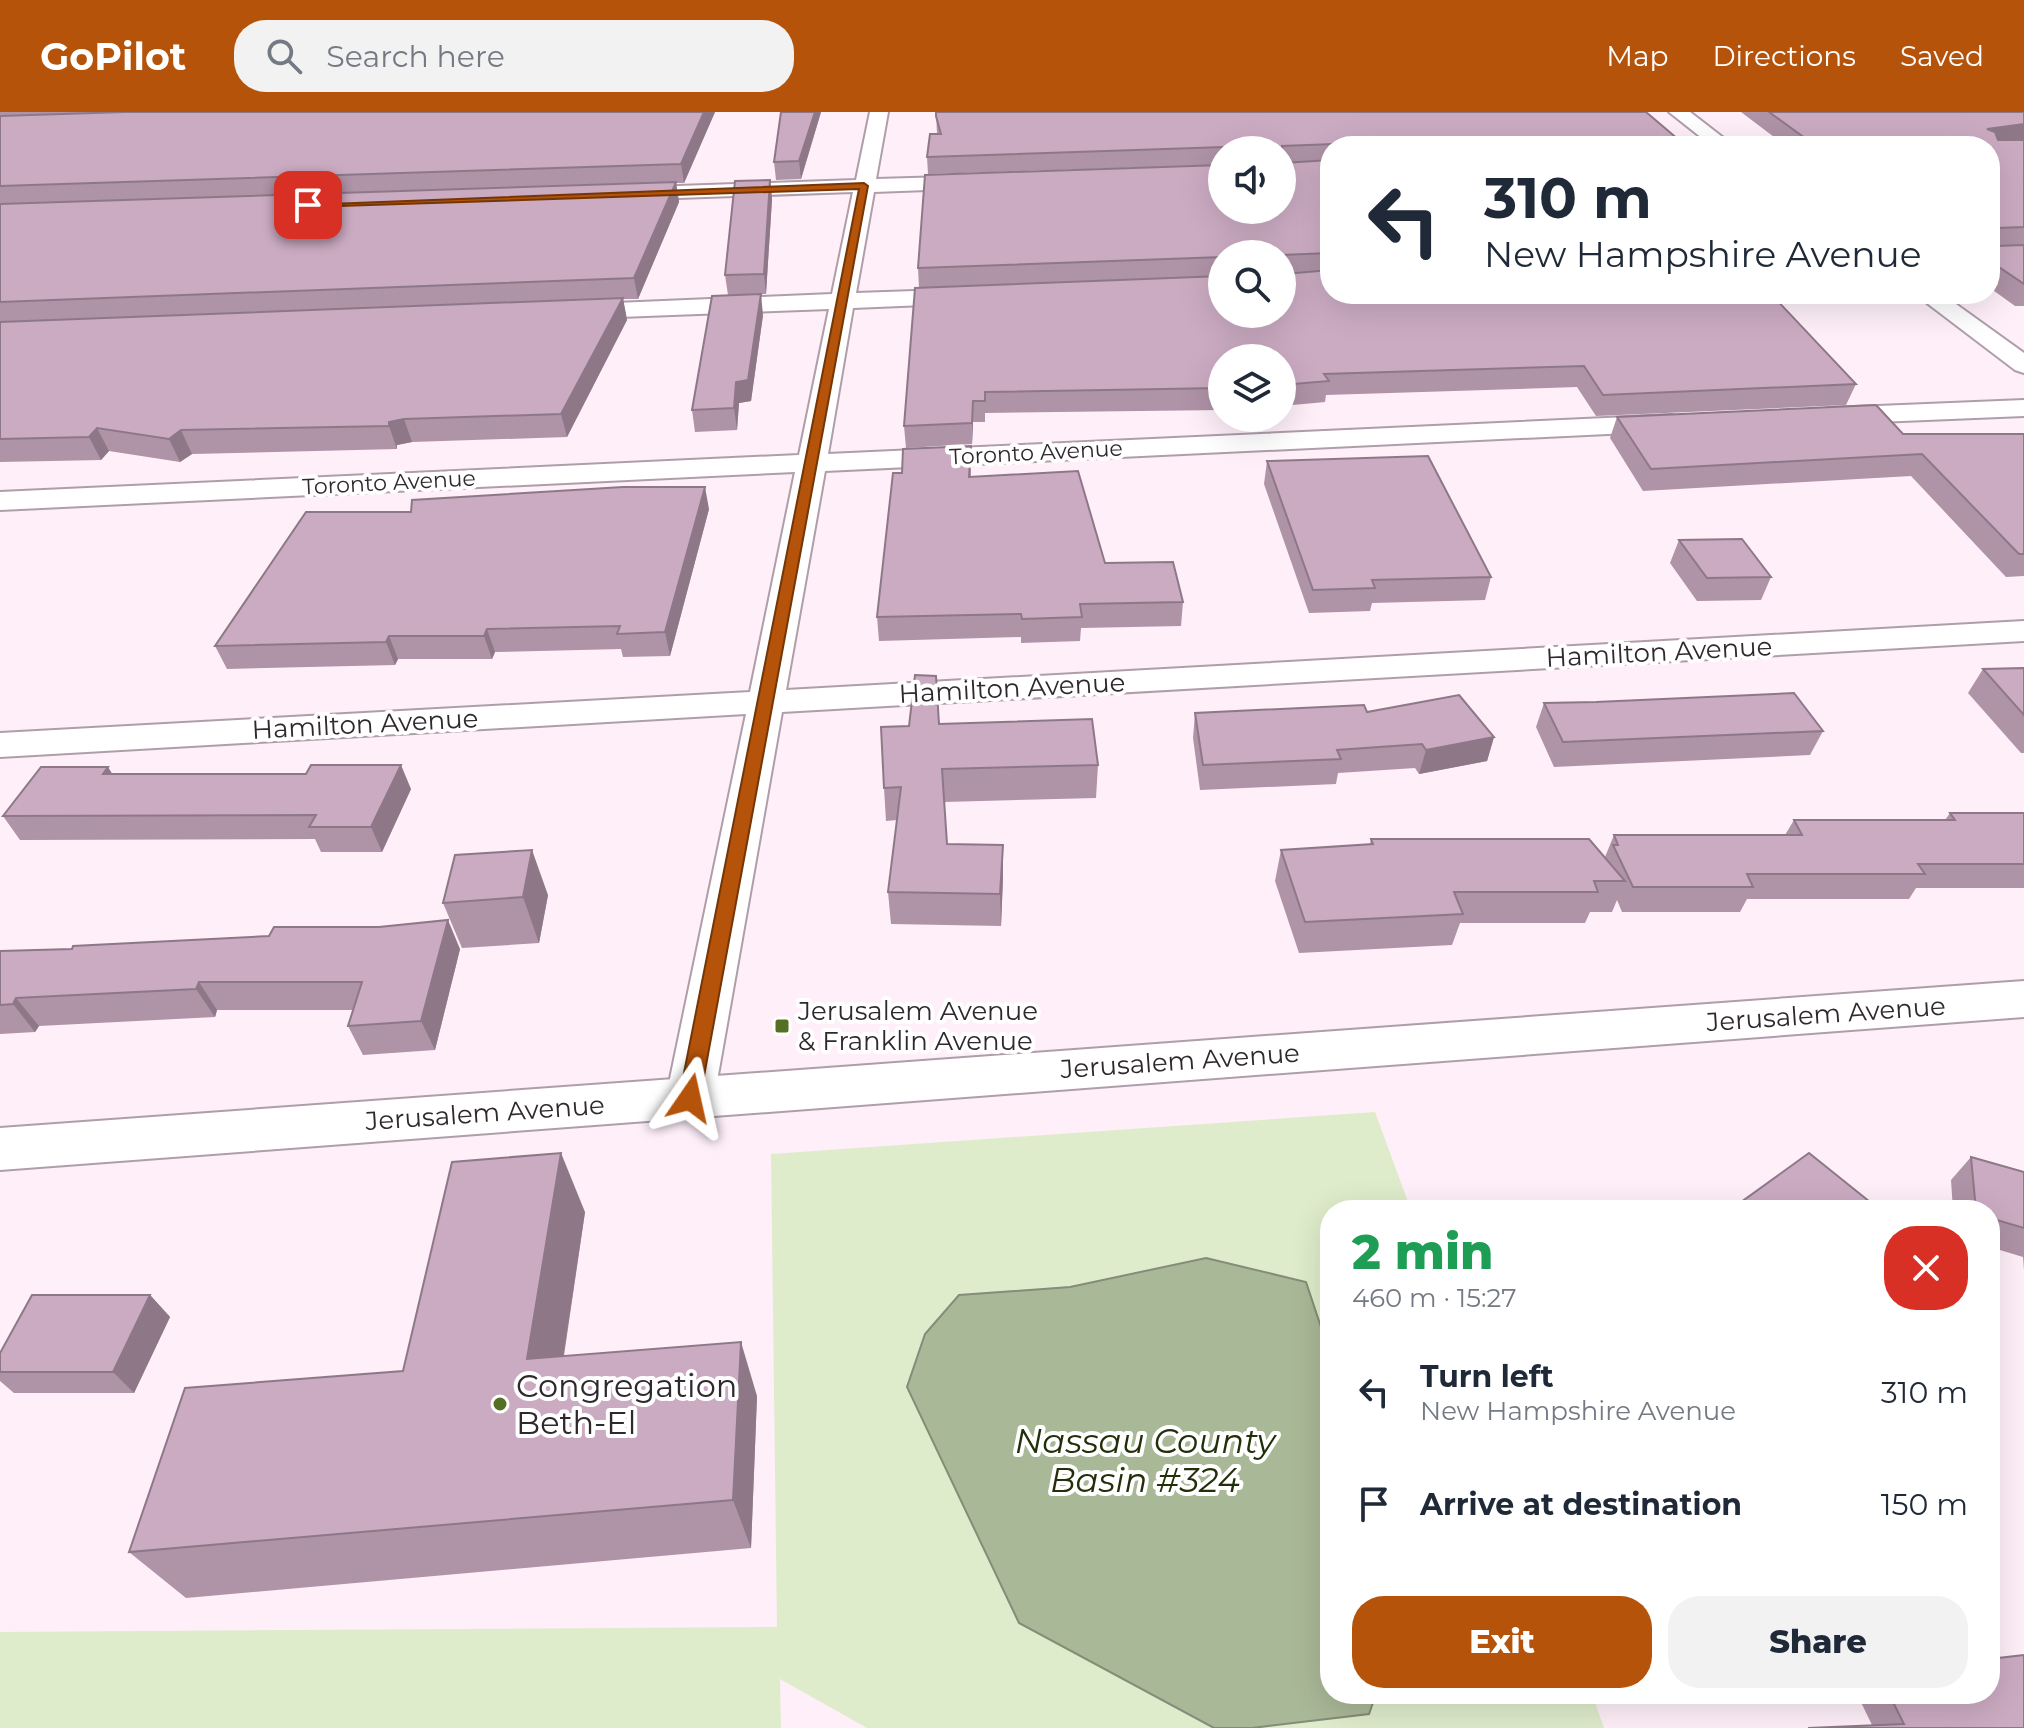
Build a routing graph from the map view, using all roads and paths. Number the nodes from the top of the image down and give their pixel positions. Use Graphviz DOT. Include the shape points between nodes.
graph roads {
  1 [pos="879,112"];
  2 [pos="1678,112"];
  3 [pos="1710,136"];
  4 [pos="1004,181"];
  5 [pos="864,186"];
  6 [pos="597,195"];
  7 [pos="1000,295"];
  8 [pos="842,301"];
  9 [pos="1941,304"];
  10 [pos="540,313"];
  11 [pos="2024,365"];
  12 [pos="2024,408"];
  13 [pos="1801,418"];
  14 [pos="1705,422"];
  15 [pos="811,462"];
  16 [pos="0,501"];
  17 [pos="2024,631"];
  18 [pos="765,702"];
  19 [pos="0,745"];
  20 [pos="2024,999"];
  21 [pos="690,1098"];
  22 [pos="0,1149"];
  1 -- 5 [label="street"];
  2 -- 3 [label="street"];
  4 -- 5 [label="street"];
  5 -- 6 [label="street"];
  5 -- 8 [label="street"];
  7 -- 8 [label="street"];
  8 -- 10 [label="street"];
  8 -- 15 [label="street"];
  9 -- 11 [label="street"];
  12 -- 13 [label="street"];
  14 -- 15 [label="street, Toronto Avenue"];
  15 -- 16 [label="street, Toronto Avenue"];
  15 -- 18 [label="street"];
  17 -- 18 [label="street, Hamilton Avenue"];
  18 -- 19 [label="street, Hamilton Avenue"];
  18 -- 21 [label="street"];
  20 -- 21 [label="main road, Jerusalem Avenue"];
  21 -- 22 [label="main road, Jerusalem Avenue"];
}
